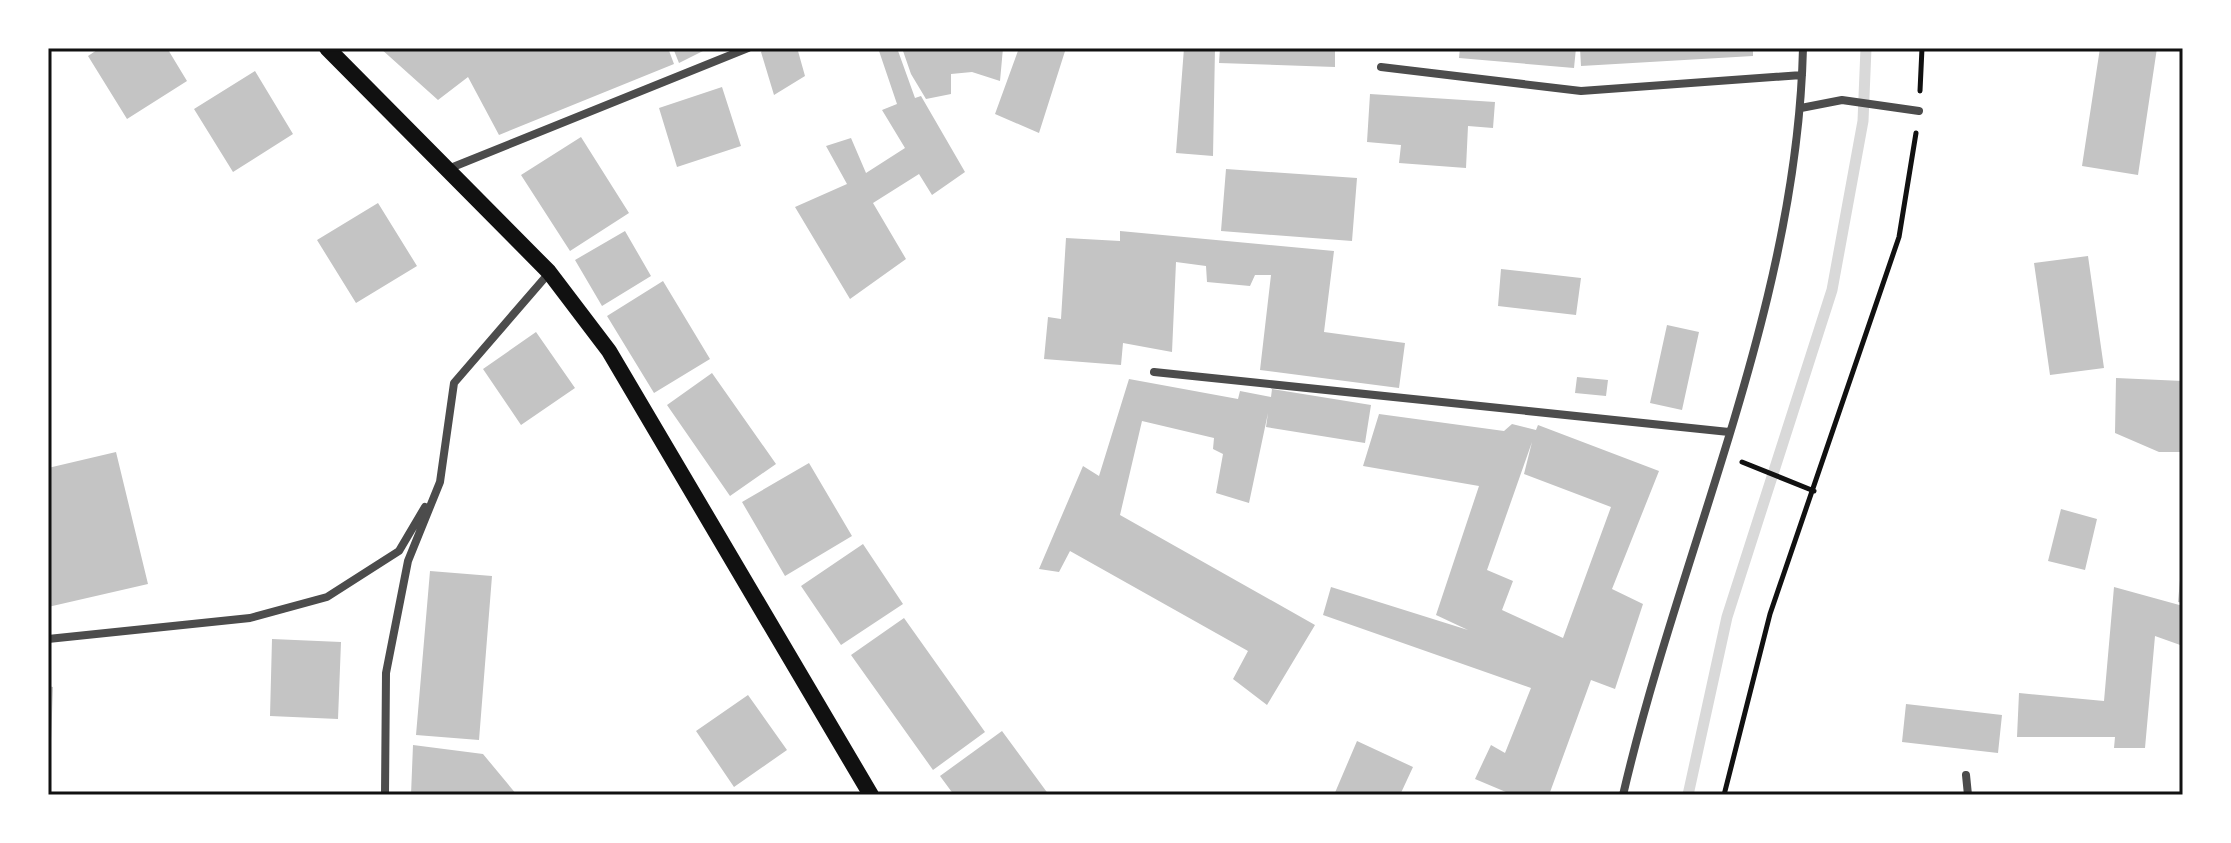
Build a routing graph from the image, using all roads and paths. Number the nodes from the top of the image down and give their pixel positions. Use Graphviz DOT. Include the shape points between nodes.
graph roads {
  1 [pos="327,48"];
  2 [pos="748,48"];
  3 [pos="1803,48"];
  4 [pos="1922,48"];
  5 [pos="1381,67"];
  6 [pos="1802,75"];
  7 [pos="1801,108"];
  8 [pos="1919,111"];
  9 [pos="447,169"];
  10 [pos="549,272"];
  11 [pos="1154,372"];
  12 [pos="1729,432"];
  13 [pos="1750,466"];
  14 [pos="440,482"];
  15 [pos="1814,491"];
  16 [pos="48,639"];
  17 [pos="1966,775"];
  18 [pos="385,795"];
  19 [pos="871,795"];
  20 [pos="1623,795"];
  21 [pos="1724,795"];
  22 [pos="1968,795"];
  1 -- 9 [label="main road"];
  2 -- 9 [label="street"];
  3 -- 6 [label="street"];
  4 -- 8 [label="path"];
  5 -- 6 [label="street" via="1581,91"];
  6 -- 7 [label="street"];
  7 -- 8 [label="street" via="1842,100"];
  7 -- 12 [label="street" via="1773,281"];
  8 -- 15 [label="path" via="1899,237"];
  9 -- 10 [label="main road"];
  10 -- 14 [label="street" via="454,383"];
  10 -- 19 [label="main road" via="609,351"];
  11 -- 12 [label="street"];
  12 -- 20 [label="street" via="1642,713"];
  13 -- 15 [label="path"];
  14 -- 16 [label="street" via="399,551 327,597 250,618"];
  14 -- 18 [label="street" via="408,561 386,673"];
  15 -- 21 [label="path" via="1770,614"];
  17 -- 22 [label="street"];
}
